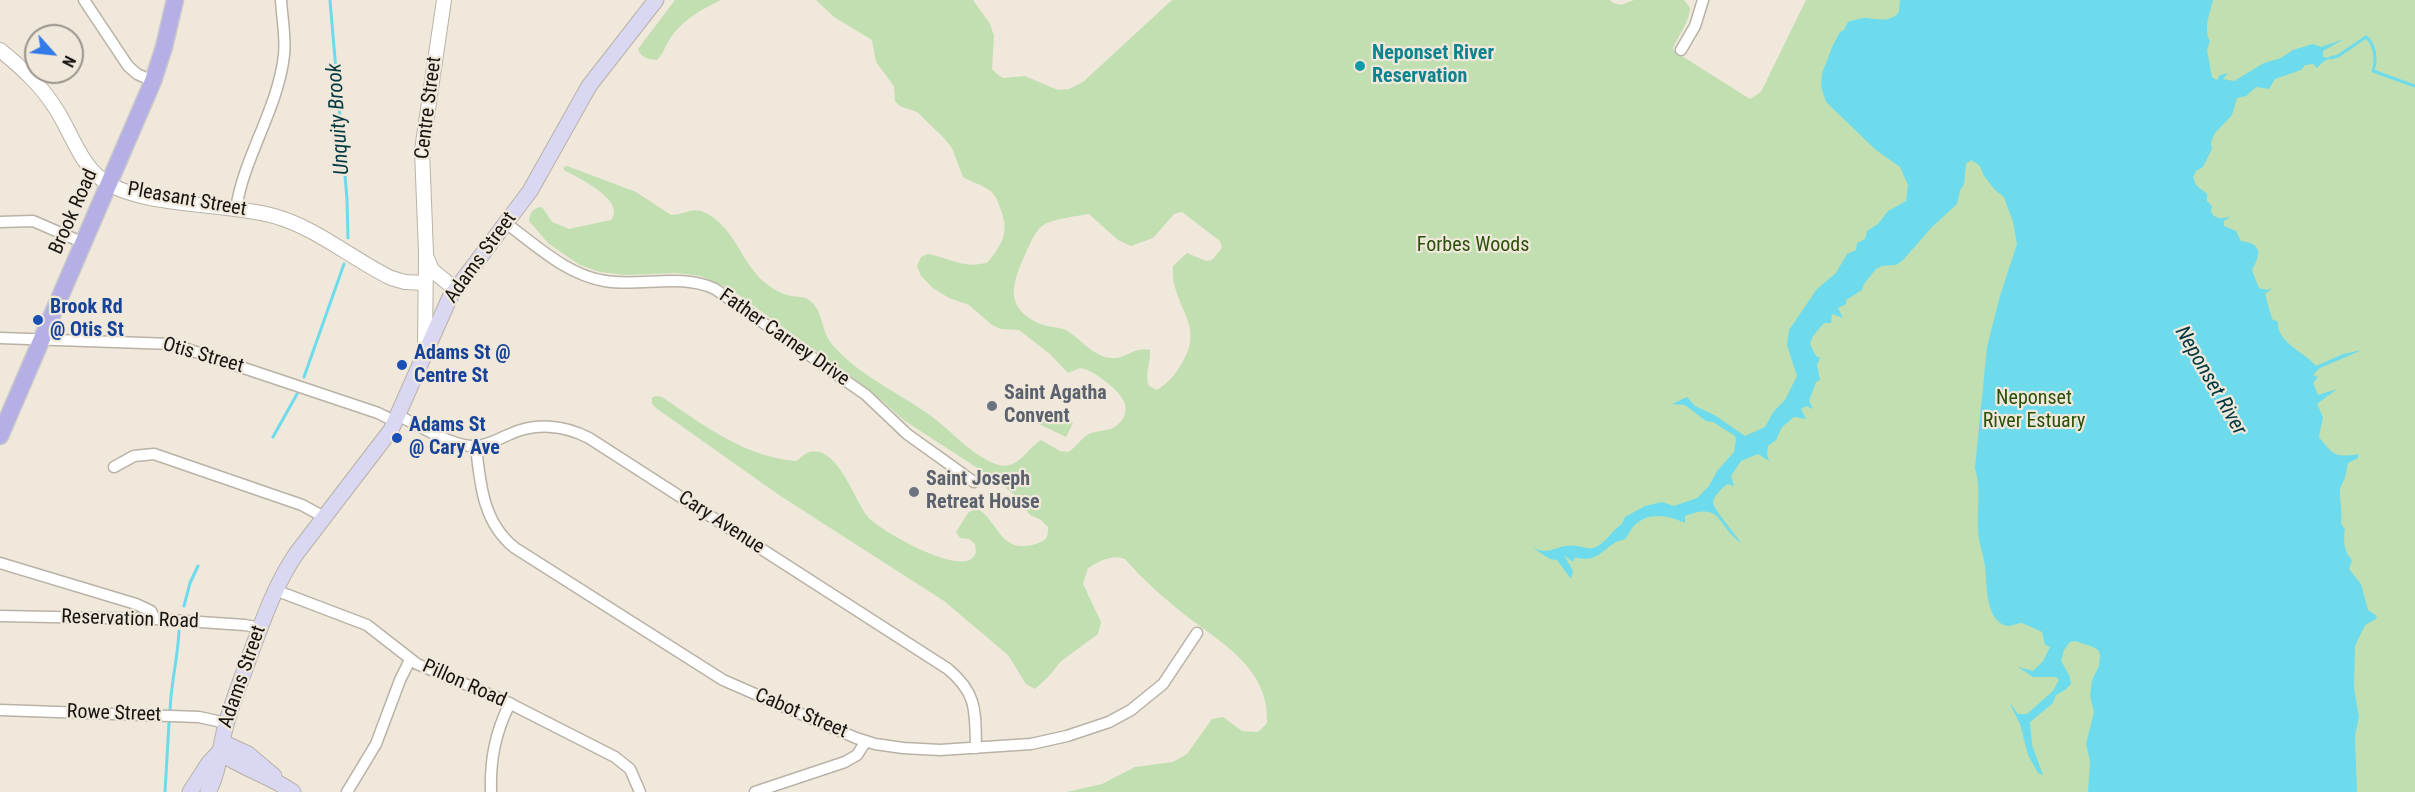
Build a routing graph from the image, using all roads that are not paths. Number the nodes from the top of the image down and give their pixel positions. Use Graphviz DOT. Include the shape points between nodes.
graph roads {
  1 [pos="84,0"];
  2 [pos="175,0"];
  3 [pos="281,0"];
  4 [pos="444,0"];
  5 [pos="656,0"];
  6 [pos="1703,0"];
  7 [pos="0,50"];
  8 [pos="1681,50"];
  9 [pos="153,81"];
  10 [pos="109,184"];
  11 [pos="237,209"];
  12 [pos="0,222"];
  13 [pos="507,224"];
  14 [pos="84,243"];
  15 [pos="426,253"];
  16 [pos="425,283"];
  17 [pos="455,289"];
  18 [pos="0,338"];
  19 [pos="42,339"];
  20 [pos="423,357"];
  21 [pos="398,419"];
  22 [pos="0,436"];
  23 [pos="476,446"];
  24 [pos="114,467"];
  25 [pos="974,482"];
  26 [pos="324,517"];
  27 [pos="0,563"];
  28 [pos="275,591"];
  29 [pos="0,616"];
  30 [pos="155,619"];
  31 [pos="260,628"];
  32 [pos="1197,633"];
  33 [pos="410,660"];
  34 [pos="510,704"];
  35 [pos="0,710"];
  36 [pos="226,723"];
  37 [pos="866,741"];
  38 [pos="220,747"];
  39 [pos="976,748"];
  40 [pos="291,790"];
  41 [pos="190,792"];
  42 [pos="208,792"];
  43 [pos="347,792"];
  44 [pos="491,792"];
  45 [pos="640,792"];
  46 [pos="756,792"];
  1 -- 9 [label="street" via="128,66"];
  2 -- 9 [label="main road, Brook Road"];
  3 -- 11 [label="street" via="283,63"];
  4 -- 15 [label="street, Centre Street" via="422,140"];
  5 -- 13 [label="main road, Adams Street" via="583,94 542,172"];
  6 -- 8 [label="street" via="1695,26"];
  7 -- 10 [label="street, Pleasant Street" via="38,84 89,166"];
  9 -- 10 [label="main road, Brook Road"];
  10 -- 11 [label="street, Pleasant Street" via="139,195"];
  10 -- 14 [label="main road, Brook Road"];
  11 -- 16 [label="street, Pleasant Street" via="291,222 391,278"];
  12 -- 14 [label="street" via="33,220"];
  13 -- 17 [label="main road, Adams Street"];
  13 -- 25 [label="street, Father Carney Drive" via="560,263 588,276 619,282 693,282 715,289 866,395 907,434"];
  14 -- 19 [label="main road, Brook Road"];
  15 -- 16 [label="street, Centre Street"];
  15 -- 17 [label="street, Centre Street" via="432,270"];
  16 -- 20 [label="street, Centre Street" via="427,335"];
  17 -- 20 [label="main road, Adams Street"];
  18 -- 19 [label="street, Otis Street"];
  19 -- 21 [label="street, Otis Street" via="179,346"];
  19 -- 22 [label="main road, Brook Road"];
  20 -- 21 [label="main road, Adams Street"];
  21 -- 23 [label="street" via="455,442"];
  21 -- 26 [label="main road, Adams Street"];
  23 -- 37 [label="street, Cabot Street" via="485,506 497,530 515,548 714,675"];
  23 -- 39 [label="street, Cary Avenue" via="544,426 568,429 589,438 948,669 972,698"];
  24 -- 26 [label="street" via="134,456 154,454"];
  26 -- 28 [label="main road, Adams Street"];
  27 -- 30 [label="street" via="136,604 151,611"];
  28 -- 31 [label="main road, Adams Street"];
  28 -- 33 [label="street, Pillon Road" via="366,625"];
  29 -- 30 [label="street, Reservation Road"];
  30 -- 31 [label="street, Reservation Road"];
  31 -- 36 [label="main road, Adams Street"];
  32 -- 39 [label="street, Cabot Street" via="1162,684 1123,715 1054,740"];
  33 -- 34 [label="street, Pillon Road"];
  33 -- 43 [label="street" via="376,744"];
  34 -- 44 [label="street" via="496,736"];
  34 -- 45 [label="street, Pillon Road" via="620,760 633,775"];
  35 -- 36 [label="street, Rowe Street" via="199,717"];
  36 -- 38 [label="main road, Adams Street"];
  37 -- 39 [label="street, Cabot Street" via="903,748"];
  37 -- 46 [label="street" via="857,755 845,762"];
  38 -- 40 [label="main road" via="239,765"];
  38 -- 41 [label="main road, Adams Street"];
  38 -- 42 [label="main road, Adams Street" via="218,769"];
}
